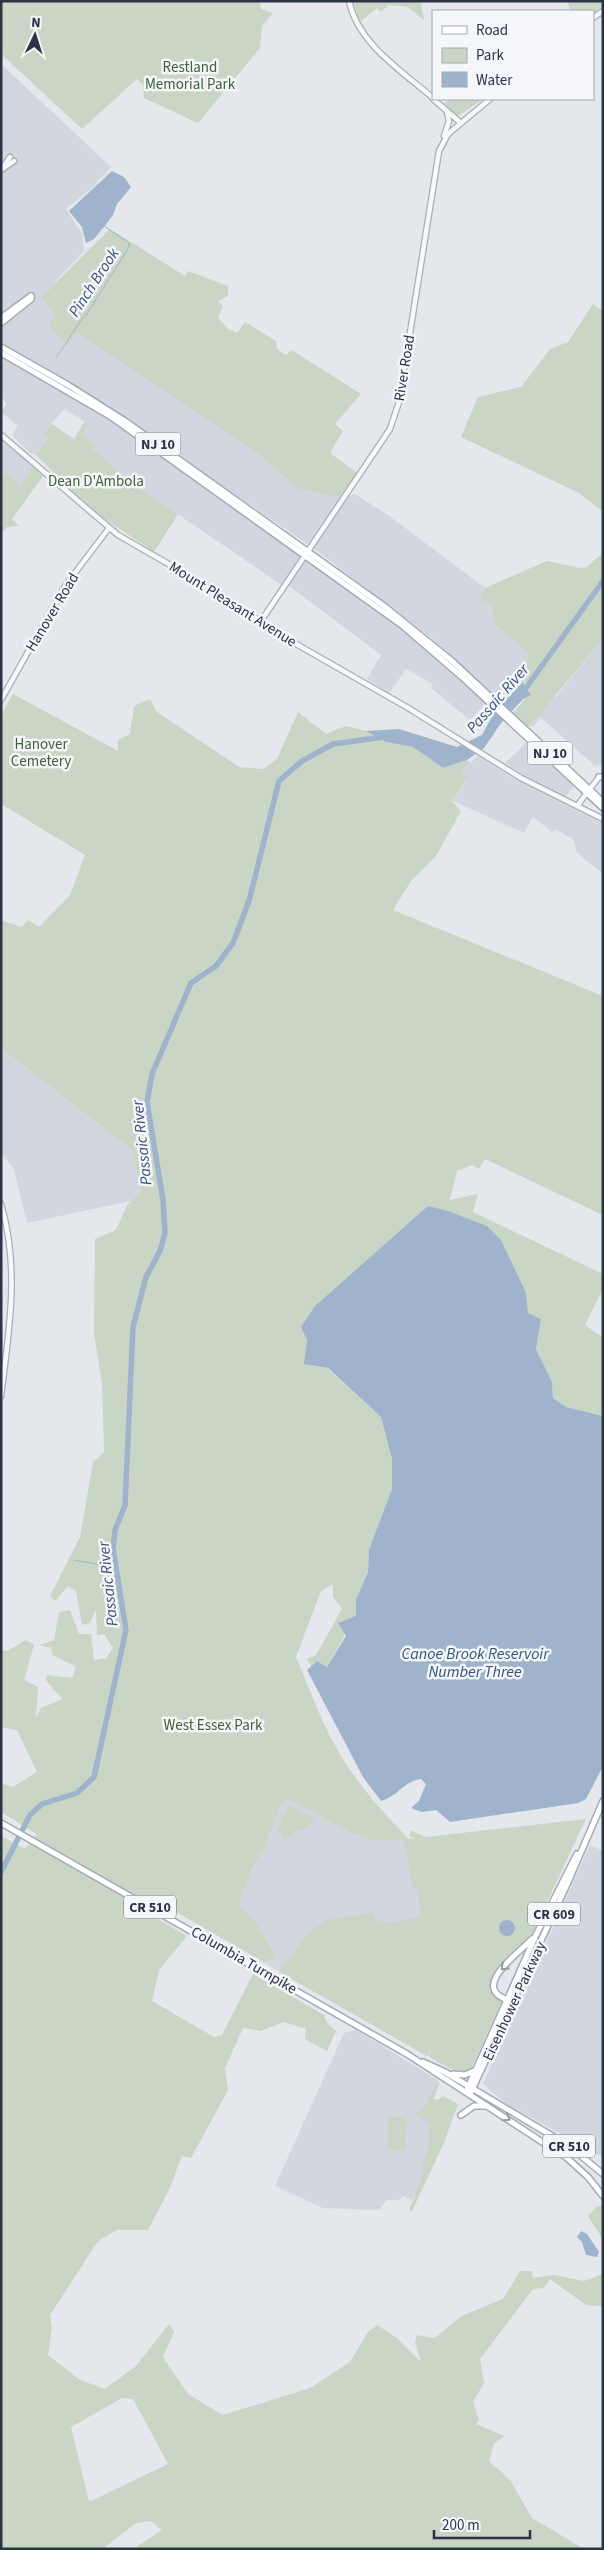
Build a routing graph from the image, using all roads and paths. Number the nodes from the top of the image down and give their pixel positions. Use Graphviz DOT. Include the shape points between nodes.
graph roads {
  1 [pos="349,1"];
  2 [pos="432,97"];
  3 [pos="435,100"];
  4 [pos="489,100"];
  5 [pos="447,111"];
  6 [pos="461,123"];
  7 [pos="443,141"];
  8 [pos="12,159"];
  9 [pos="1,170"];
  10 [pos="1,318"];
  11 [pos="1,323"];
  12 [pos="1,347"];
  13 [pos="1,352"];
  14 [pos="1,435"];
  15 [pos="109,528"];
  16 [pos="307,553"];
  17 [pos="261,621"];
  18 [pos="1,700"];
  19 [pos="497,708"];
  20 [pos="509,718"];
  21 [pos="601,777"];
  22 [pos="587,792"];
  23 [pos="603,802"];
  24 [pos="577,806"];
  25 [pos="603,808"];
  26 [pos="603,819"];
  27 [pos="1,1204"];
  28 [pos="1,1396"];
  29 [pos="603,1801"];
  30 [pos="1,1823"];
  31 [pos="592,1825"];
  32 [pos="536,1935"];
  33 [pos="507,2000"];
  34 [pos="514,2002"];
  35 [pos="407,2054"];
  36 [pos="476,2070"];
  37 [pos="445,2072"];
  38 [pos="478,2079"];
  39 [pos="470,2090"];
  40 [pos="484,2095"];
  41 [pos="490,2106"];
  42 [pos="461,2115"];
  43 [pos="603,2174"];
  44 [pos="603,2196"];
  1 -- 2 [label="street" via="357,25 367,39"];
  3 -- 5 [label="street"];
  4 -- 6 [label="street, River Road"];
  5 -- 6 [label="street"];
  5 -- 7 [label="street" via="449,121"];
  6 -- 7 [label="street, River Road"];
  7 -- 16 [label="street, River Road" via="437,158 395,418"];
  8 -- 9 [label="street"];
  10 -- 11 [label="main road" via="31,296"];
  12 -- 16 [label="main road, NJ 10" via="122,419"];
  13 -- 16 [label="main road, NJ 10" via="110,416"];
  14 -- 15 [label="street, Mount Pleasant Avenue"];
  15 -- 17 [label="street, Mount Pleasant Avenue"];
  15 -- 18 [label="street, Hanover Road" via="58,598"];
  16 -- 17 [label="street, River Road"];
  16 -- 19 [label="main road, NJ 10" via="418,638"];
  16 -- 19 [label="main road, NJ 10" via="384,606 447,657"];
  17 -- 24 [label="street, Mount Pleasant Avenue" via="521,778"];
  19 -- 20 [label="main road, NJ 10"];
  20 -- 22 [label="main road, NJ 10"];
  20 -- 22 [label="main road, NJ 10" via="577,786"];
  21 -- 22 [label="street"];
  22 -- 23 [label="main road, NJ 10"];
  22 -- 24 [label="street"];
  22 -- 25 [label="main road, NJ 10"];
  24 -- 26 [label="street, Mount Pleasant Avenue"];
  27 -- 28 [label="street" via="11,1245 13,1287"];
  29 -- 31 [label="main road, Eisenhower Parkway / CR 609"];
  30 -- 35 [label="main road, Columbia Turnpike / CR 510"];
  31 -- 32 [label="main road, Eisenhower Parkway / CR 609"];
  31 -- 34 [label="main road, Eisenhower Parkway / CR 609"];
  32 -- 33 [label="main road, Eisenhower Parkway / CR 609"];
  32 -- 33 [label="main road, one-way" via="494,1978 496,1993"];
  33 -- 34 [label="main road"];
  33 -- 36 [label="main road, Eisenhower Parkway / CR 609"];
  34 -- 38 [label="main road, Eisenhower Parkway / CR 609"];
  35 -- 37 [label="main road, Columbia Turnpike / CR 510"];
  35 -- 39 [label="main road, Columbia Turnpike / CR 510"];
  36 -- 37 [label="main road" via="465,2075"];
  36 -- 39 [label="main road, Eisenhower Parkway / CR 609"];
  37 -- 39 [label="main road, Columbia Turnpike / CR 510"];
  38 -- 39 [label="main road, Eisenhower Parkway / CR 609"];
  38 -- 40 [label="main road"];
  39 -- 40 [label="main road, Columbia Turnpike / CR 510"];
  39 -- 41 [label="main road, Columbia Turnpike / CR 510"];
  40 -- 43 [label="main road, Columbia Turnpike / CR 510" via="569,2146"];
  41 -- 42 [label="main road" via="474,2106"];
  41 -- 44 [label="main road, Columbia Turnpike / CR 510, one-way" via="578,2167"];
}
